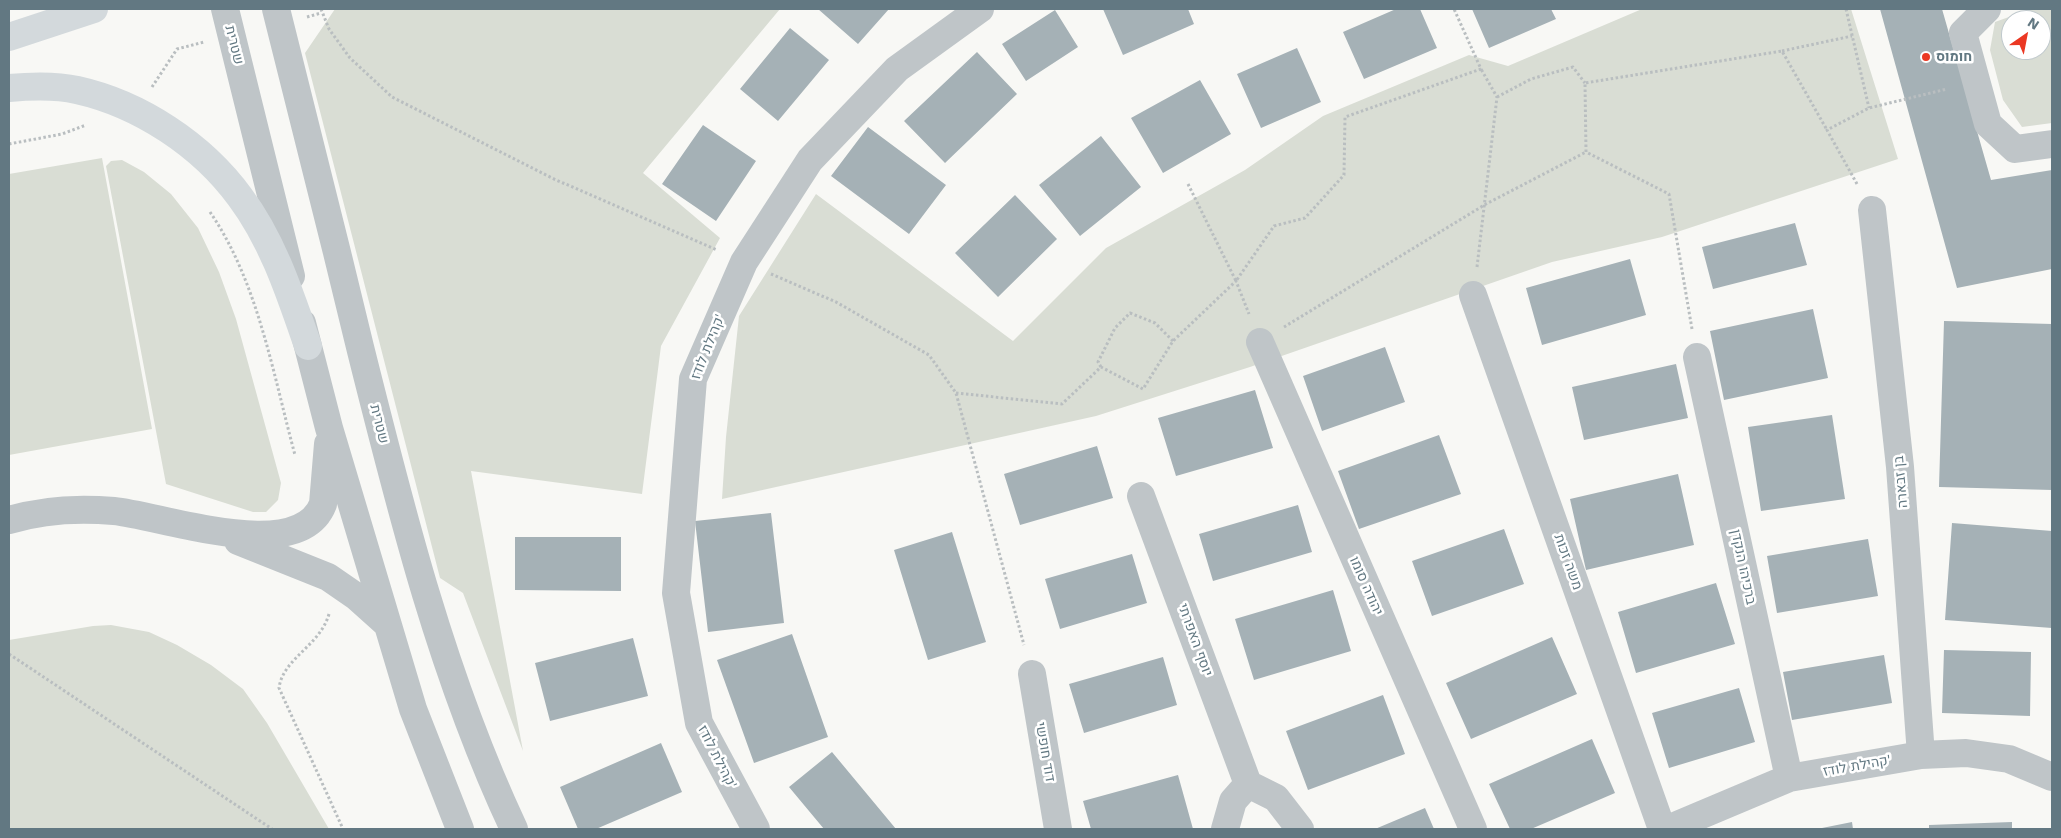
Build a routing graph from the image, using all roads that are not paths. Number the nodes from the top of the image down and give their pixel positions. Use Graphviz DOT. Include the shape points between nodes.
graph roads {
  1 [pos="94,9"];
  2 [pos="225,9"];
  3 [pos="276,9"];
  4 [pos="980,9"];
  5 [pos="1987,9"];
  6 [pos="9,37"];
  7 [pos="9,88"];
  8 [pos="2052,144"];
  9 [pos="1872,210"];
  10 [pos="1473,295"];
  11 [pos="1260,342"];
  12 [pos="308,346"];
  13 [pos="1697,356"];
  14 [pos="329,428"];
  15 [pos="1141,496"];
  16 [pos="9,520"];
  17 [pos="208,529"];
  18 [pos="386,623"];
  19 [pos="1032,674"];
  20 [pos="1921,755"];
  21 [pos="2052,777"];
  22 [pos="1789,778"];
  23 [pos="1248,784"];
  24 [pos="460,829"];
  25 [pos="514,829"];
  26 [pos="756,829"];
  27 [pos="1058,829"];
  28 [pos="1225,829"];
  29 [pos="1300,829"];
  30 [pos="1473,829"];
  31 [pos="1662,829"];
  32 [pos="1668,829"];
  1 -- 6 [label="main road"];
  2 -- 12 [label="street, שטרית"];
  3 -- 25 [label="street, שטרית" via="420,577 458,692"];
  4 -- 26 [label="street, קהילת לודז'" via="897,69 810,160 744,262 694,379 676,593 699,724"];
  5 -- 8 [label="street" via="1963,33 1988,124 2015,149"];
  7 -- 12 [label="main road" via="34,86 77,90 137,112 182,140 240,197 260,228 285,280"];
  9 -- 20 [label="street, בן זבארה" via="1900,467"];
  10 -- 31 [label="street, משה זכות"];
  11 -- 30 [label="street, יהודה סומו"];
  12 -- 14 [label="street, שטרית"];
  13 -- 22 [label="street, ברכיהו הנקדן"];
  14 -- 17 [label="street" via="323,504 315,519 304,528 285,534 256,535"];
  14 -- 18 [label="street, שטרית"];
  15 -- 23 [label="street, יוסף האפרתי"];
  16 -- 17 [label="street" via="46,512 112,511"];
  17 -- 18 [label="street" via="315,570 357,597"];
  18 -- 24 [label="street, שטרית" via="413,710"];
  19 -- 27 [label="street, דוד חופשי"];
  20 -- 21 [label="street, קהילת לודז'" via="1966,753 2009,759"];
  20 -- 22 [label="street, קהילת לודז'"];
  22 -- 32 [label="street, קהילת לודז'"];
  23 -- 28 [label="street" via="1233,801"];
  23 -- 29 [label="street" via="1276,798"];
}
